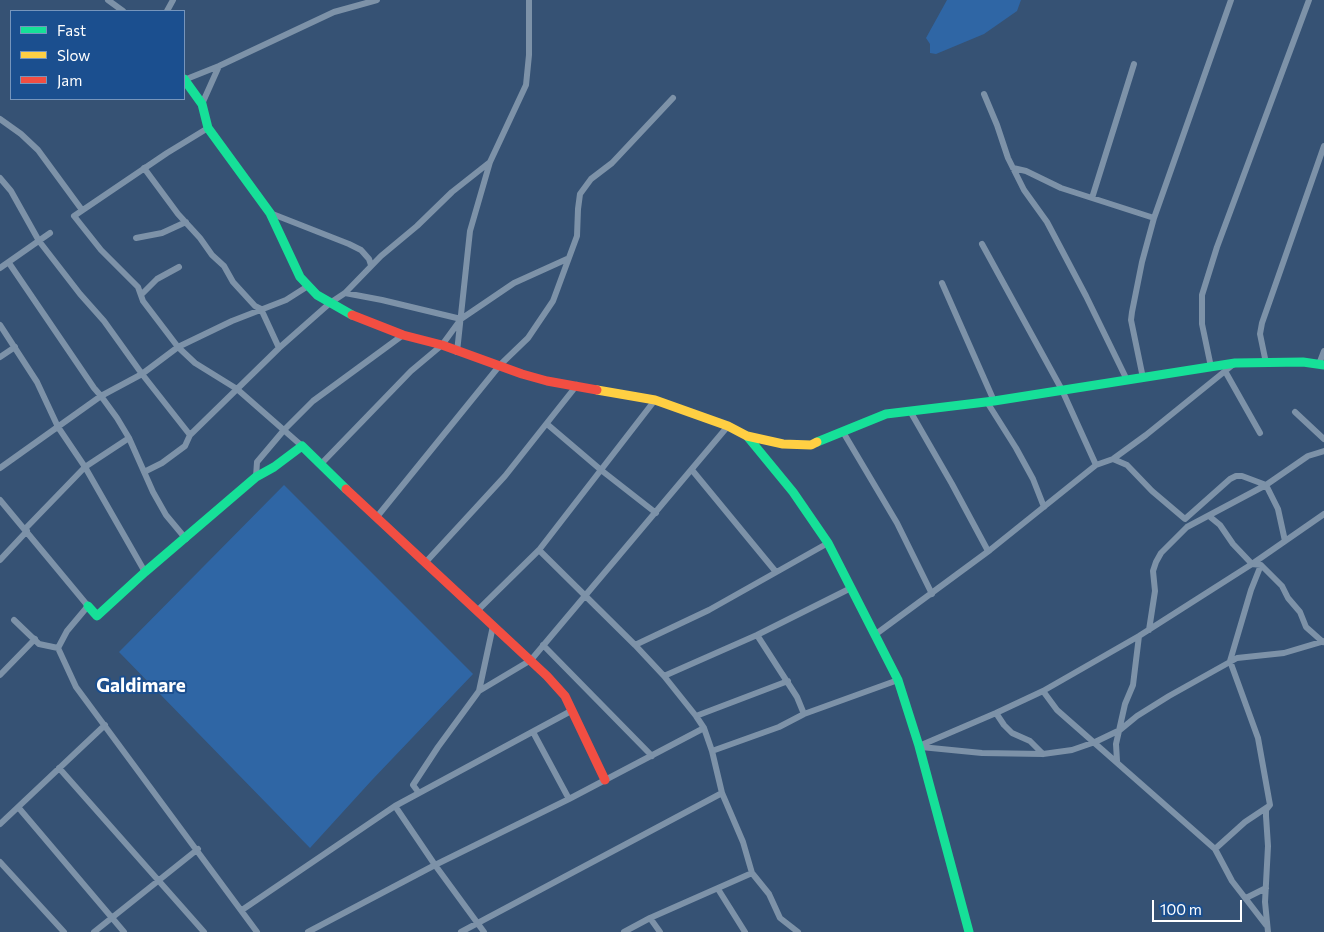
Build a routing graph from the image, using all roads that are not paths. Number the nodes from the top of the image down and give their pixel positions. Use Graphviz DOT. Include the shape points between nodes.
graph roads {
  1 [pos="108,0"];
  2 [pos="377,0"];
  3 [pos="529,0"];
  4 [pos="1231,0"];
  5 [pos="1309,0"];
  6 [pos="122,10"];
  7 [pos="1134,64"];
  8 [pos="218,66"];
  9 [pos="185,80"];
  10 [pos="185,81"];
  11 [pos="984,94"];
  12 [pos="673,98"];
  13 [pos="202,104"];
  14 [pos="0,119"];
  15 [pos="208,128"];
  16 [pos="1324,146"];
  17 [pos="490,162"];
  18 [pos="144,168"];
  19 [pos="1013,168"];
  20 [pos="0,178"];
  21 [pos="1092,198"];
  22 [pos="82,210"];
  23 [pos="270,213"];
  24 [pos="1154,218"];
  25 [pos="186,222"];
  26 [pos="50,233"];
  27 [pos="136,238"];
  28 [pos="39,241"];
  29 [pos="982,244"];
  30 [pos="567,259"];
  31 [pos="9,263"];
  32 [pos="371,265"];
  33 [pos="179,267"];
  34 [pos="0,268"];
  35 [pos="942,283"];
  36 [pos="308,286"];
  37 [pos="345,293"];
  38 [pos="141,295"];
  39 [pos="330,303"];
  40 [pos="262,309"];
  41 [pos="461,319"];
  42 [pos="0,325"];
  43 [pos="402,335"];
  44 [pos="442,345"];
  45 [pos="15,347"];
  46 [pos="178,347"];
  47 [pos="279,348"];
  48 [pos="457,352"];
  49 [pos="1324,352"];
  50 [pos="0,357"];
  51 [pos="1235,363"];
  52 [pos="1266,363"];
  53 [pos="1322,364"];
  54 [pos="500,365"];
  55 [pos="1211,367"];
  56 [pos="1225,372"];
  57 [pos="142,374"];
  58 [pos="1143,378"];
  59 [pos="1127,380"];
  60 [pos="577,385"];
  61 [pos="237,389"];
  62 [pos="1062,390"];
  63 [pos="101,396"];
  64 [pos="655,400"];
  65 [pos="990,401"];
  66 [pos="910,411"];
  67 [pos="1295,412"];
  68 [pos="547,424"];
  69 [pos="728,426"];
  70 [pos="58,427"];
  71 [pos="284,430"];
  72 [pos="843,432"];
  73 [pos="1260,433"];
  74 [pos="190,435"];
  75 [pos="747,436"];
  76 [pos="129,438"];
  77 [pos="1324,439"];
  78 [pos="302,446"];
  79 [pos="1324,451"];
  80 [pos="1113,459"];
  81 [pos="321,464"];
  82 [pos="1096,465"];
  83 [pos="85,467"];
  84 [pos="0,468"];
  85 [pos="601,470"];
  86 [pos="692,470"];
  87 [pos="144,472"];
  88 [pos="256,477"];
  89 [pos="1266,485"];
  90 [pos="0,500"];
  91 [pos="1044,507"];
  92 [pos="656,513"];
  93 [pos="1324,514"];
  94 [pos="1209,516"];
  95 [pos="376,518"];
  96 [pos="1185,519"];
  97 [pos="1187,527"];
  98 [pos="26,530"];
  99 [pos="186,539"];
  100 [pos="1284,541"];
  101 [pos="828,543"];
  102 [pos="538,550"];
  103 [pos="988,551"];
  104 [pos="0,560"];
  105 [pos="426,563"];
  106 [pos="1252,564"];
  107 [pos="1261,565"];
  108 [pos="145,572"];
  109 [pos="776,572"];
  110 [pos="851,588"];
  111 [pos="932,594"];
  112 [pos="585,597"];
  113 [pos="88,606"];
  114 [pos="478,610"];
  115 [pos="14,620"];
  116 [pos="493,626"];
  117 [pos="1149,630"];
  118 [pos="876,634"];
  119 [pos="757,635"];
  120 [pos="1139,636"];
  121 [pos="35,640"];
  122 [pos="1323,641"];
  123 [pos="543,645"];
  124 [pos="635,645"];
  125 [pos="58,648"];
  126 [pos="531,660"];
  127 [pos="1230,662"];
  128 [pos="0,675"];
  129 [pos="664,676"];
  130 [pos="898,680"];
  131 [pos="788,681"];
  132 [pos="479,690"];
  133 [pos="1043,691"];
  134 [pos="570,711"];
  135 [pos="996,713"];
  136 [pos="804,714"];
  137 [pos="696,716"];
  138 [pos="105,725"];
  139 [pos="704,728"];
  140 [pos="1120,730"];
  141 [pos="533,732"];
  142 [pos="1095,742"];
  143 [pos="919,746"];
  144 [pos="712,751"];
  145 [pos="1043,754"];
  146 [pos="652,756"];
  147 [pos="1117,761"];
  148 [pos="59,768"];
  149 [pos="605,780"];
  150 [pos="419,793"];
  151 [pos="722,794"];
  152 [pos="569,799"];
  153 [pos="1270,805"];
  154 [pos="395,806"];
  155 [pos="18,807"];
  156 [pos="0,824"];
  157 [pos="1215,849"];
  158 [pos="198,850"];
  159 [pos="0,862"];
  160 [pos="435,865"];
  161 [pos="752,873"];
  162 [pos="159,880"];
  163 [pos="1266,888"];
  164 [pos="718,889"];
  165 [pos="1246,898"];
  166 [pos="242,910"];
  167 [pos="112,918"];
  168 [pos="650,918"];
  169 [pos="477,923"];
  170 [pos="1267,929"];
  171 [pos="253,930"];
  172 [pos="64,932"];
  173 [pos="94,932"];
  174 [pos="124,932"];
  175 [pos="204,932"];
  176 [pos="308,932"];
  177 [pos="461,932"];
  178 [pos="484,932"];
  179 [pos="624,932"];
  180 [pos="660,932"];
  181 [pos="745,932"];
  182 [pos="798,932"];
  183 [pos="969,932"];
  1 -- 6 [label="street"];
  2 -- 8 [label="street" via="334,12"];
  3 -- 17 [label="street" via="526,85"];
  4 -- 24 [label="street"];
  5 -- 55 [label="street" via="1217,246 1202,295 1202,324"];
  7 -- 21 [label="street"];
  8 -- 9 [label="street"];
  8 -- 13 [label="street"];
  10 -- 13 [label="street"];
  11 -- 19 [label="street"];
  12 -- 30 [label="street" via="580,194 577,236"];
  13 -- 15 [label="street"];
  14 -- 22 [label="street" via="38,150"];
  15 -- 18 [label="street"];
  15 -- 23 [label="street"];
  16 -- 52 [label="street" via="1262,322 1260,334"];
  17 -- 32 [label="street"];
  17 -- 41 [label="street" via="470,231"];
  18 -- 22 [label="street"];
  18 -- 25 [label="street"];
  19 -- 21 [label="street"];
  19 -- 59 [label="street" via="1047,222"];
  20 -- 28 [label="street" via="11,191"];
  21 -- 24 [label="street"];
  22 -- 38 [label="street" via="74,216 100,250 138,287"];
  23 -- 32 [label="street" via="361,250"];
  23 -- 36 [label="street"];
  24 -- 58 [label="street" via="1132,312"];
  25 -- 27 [label="street" via="162,233"];
  25 -- 40 [label="street" via="224,266 238,288"];
  26 -- 28 [label="street"];
  28 -- 31 [label="street"];
  28 -- 57 [label="street"];
  29 -- 62 [label="street"];
  30 -- 41 [label="street" via="514,283"];
  30 -- 54 [label="street" via="553,301 528,338"];
  31 -- 34 [label="street"];
  31 -- 63 [label="street"];
  32 -- 37 [label="street"];
  33 -- 38 [label="street" via="157,280"];
  35 -- 65 [label="street"];
  36 -- 39 [label="street"];
  36 -- 40 [label="street" via="286,300"];
  37 -- 39 [label="street"];
  37 -- 41 [label="street"];
  38 -- 46 [label="street"];
  39 -- 43 [label="street" via="355,317"];
  39 -- 47 [label="street"];
  40 -- 46 [label="street"];
  40 -- 47 [label="street"];
  41 -- 44 [label="street"];
  41 -- 48 [label="street"];
  42 -- 45 [label="street"];
  43 -- 44 [label="street"];
  43 -- 71 [label="street" via="313,401"];
  44 -- 48 [label="street"];
  44 -- 81 [label="street"];
  45 -- 50 [label="street"];
  45 -- 70 [label="street" via="38,382"];
  46 -- 57 [label="street"];
  46 -- 61 [label="street" via="195,363"];
  47 -- 61 [label="street"];
  48 -- 54 [label="street"];
  49 -- 53 [label="street"];
  51 -- 52 [label="street"];
  51 -- 55 [label="street"];
  51 -- 56 [label="street"];
  52 -- 53 [label="street"];
  54 -- 60 [label="street" via="547,381"];
  54 -- 95 [label="street"];
  55 -- 58 [label="street"];
  56 -- 73 [label="street"];
  56 -- 80 [label="street"];
  57 -- 63 [label="street"];
  57 -- 74 [label="street"];
  58 -- 59 [label="street"];
  59 -- 62 [label="street"];
  60 -- 64 [label="street"];
  60 -- 68 [label="street"];
  61 -- 71 [label="street"];
  61 -- 74 [label="street"];
  62 -- 65 [label="street"];
  62 -- 82 [label="street"];
  63 -- 70 [label="street"];
  63 -- 76 [label="street"];
  64 -- 69 [label="street"];
  64 -- 85 [label="street"];
  65 -- 66 [label="street"];
  65 -- 91 [label="street" via="1033,479"];
  66 -- 72 [label="street" via="886,414"];
  66 -- 103 [label="street"];
  67 -- 77 [label="street"];
  68 -- 85 [label="street"];
  68 -- 105 [label="street"];
  69 -- 75 [label="street"];
  69 -- 86 [label="street"];
  70 -- 83 [label="street"];
  70 -- 84 [label="street"];
  71 -- 78 [label="street"];
  71 -- 88 [label="street" via="257,462"];
  72 -- 75 [label="street" via="811,445 783,444"];
  72 -- 111 [label="street" via="897,523"];
  74 -- 87 [label="street" via="185,446"];
  75 -- 101 [label="street" via="793,492"];
  76 -- 83 [label="street"];
  76 -- 87 [label="street"];
  78 -- 81 [label="street"];
  78 -- 88 [label="street"];
  79 -- 89 [label="street" via="1308,456"];
  80 -- 82 [label="street"];
  80 -- 96 [label="street" via="1127,465"];
  81 -- 95 [label="street"];
  82 -- 91 [label="street"];
  83 -- 98 [label="street"];
  83 -- 108 [label="street"];
  85 -- 92 [label="street"];
  85 -- 102 [label="street"];
  86 -- 92 [label="street"];
  86 -- 109 [label="street"];
  87 -- 99 [label="street" via="166,515"];
  88 -- 99 [label="street"];
  89 -- 94 [label="street"];
  89 -- 96 [label="street" via="1236,476"];
  89 -- 100 [label="street" via="1278,508"];
  90 -- 98 [label="street"];
  91 -- 103 [label="street"];
  92 -- 112 [label="street"];
  93 -- 100 [label="street"];
  94 -- 97 [label="street"];
  94 -- 106 [label="street"];
  95 -- 105 [label="street"];
  96 -- 97 [label="street"];
  97 -- 117 [label="street" via="1156,562"];
  98 -- 104 [label="street"];
  98 -- 113 [label="street"];
  99 -- 108 [label="street"];
  100 -- 106 [label="street"];
  101 -- 109 [label="street"];
  101 -- 110 [label="street"];
  102 -- 112 [label="street"];
  102 -- 114 [label="street"];
  103 -- 111 [label="street"];
  105 -- 114 [label="street"];
  106 -- 107 [label="street"];
  106 -- 117 [label="street"];
  107 -- 122 [label="street" via="1282,586 1306,627"];
  107 -- 127 [label="street"];
  108 -- 113 [label="street" via="101,614 97,616"];
  109 -- 124 [label="street" via="709,610"];
  110 -- 118 [label="street"];
  110 -- 119 [label="street"];
  111 -- 118 [label="street"];
  112 -- 123 [label="street"];
  112 -- 124 [label="street"];
  113 -- 125 [label="street" via="67,631"];
  114 -- 116 [label="street"];
  115 -- 121 [label="street"];
  116 -- 126 [label="street"];
  116 -- 132 [label="street"];
  117 -- 120 [label="street"];
  118 -- 130 [label="street"];
  119 -- 129 [label="street"];
  119 -- 131 [label="street"];
  120 -- 133 [label="street"];
  120 -- 140 [label="street" via="1133,685"];
  121 -- 125 [label="street"];
  121 -- 128 [label="street"];
  122 -- 127 [label="street" via="1284,653 1237,658"];
  123 -- 126 [label="street"];
  123 -- 146 [label="street"];
  124 -- 129 [label="street"];
  125 -- 138 [label="street" via="76,687"];
  126 -- 132 [label="street"];
  126 -- 134 [label="street" via="565,696"];
  127 -- 140 [label="street" via="1169,696"];
  127 -- 153 [label="street" via="1258,738"];
  129 -- 137 [label="street"];
  130 -- 136 [label="street"];
  130 -- 143 [label="street"];
  131 -- 136 [label="street"];
  131 -- 137 [label="street"];
  132 -- 150 [label="street" via="413,785"];
  133 -- 135 [label="street"];
  133 -- 142 [label="street" via="1057,710"];
  134 -- 141 [label="street"];
  134 -- 149 [label="street"];
  135 -- 143 [label="street"];
  135 -- 145 [label="street" via="1012,733 1030,741"];
  136 -- 144 [label="street" via="779,727"];
  137 -- 139 [label="street"];
  138 -- 148 [label="street"];
  138 -- 158 [label="street"];
  139 -- 144 [label="street"];
  139 -- 146 [label="street"];
  140 -- 142 [label="street"];
  140 -- 147 [label="street" via="1116,744"];
  141 -- 150 [label="street"];
  141 -- 152 [label="street"];
  142 -- 145 [label="street" via="1072,750"];
  142 -- 147 [label="street"];
  143 -- 145 [label="street" via="982,753"];
  143 -- 183 [label="street"];
  144 -- 151 [label="street"];
  146 -- 149 [label="street"];
  147 -- 157 [label="street"];
  148 -- 155 [label="street"];
  148 -- 162 [label="street"];
  149 -- 152 [label="street"];
  150 -- 154 [label="street"];
  151 -- 161 [label="street" via="743,842"];
  151 -- 169 [label="street"];
  152 -- 160 [label="street"];
  153 -- 157 [label="street"];
  153 -- 163 [label="street" via="1266,810"];
  154 -- 160 [label="street"];
  154 -- 166 [label="street"];
  155 -- 156 [label="street"];
  155 -- 167 [label="street"];
  157 -- 165 [label="street" via="1232,881"];
  158 -- 162 [label="street"];
  158 -- 166 [label="street"];
  159 -- 172 [label="street"];
  160 -- 169 [label="street"];
  160 -- 176 [label="street"];
  161 -- 164 [label="street"];
  161 -- 182 [label="street" via="769,894 780,918"];
  162 -- 167 [label="street"];
  162 -- 175 [label="street"];
  163 -- 165 [label="street"];
  163 -- 170 [label="street"];
  164 -- 168 [label="street"];
  164 -- 181 [label="street"];
  165 -- 170 [label="street"];
  166 -- 171 [label="street"];
  167 -- 173 [label="street"];
  167 -- 174 [label="street"];
  168 -- 179 [label="street"];
  168 -- 180 [label="street"];
  169 -- 177 [label="street"];
  169 -- 178 [label="street"];
}
